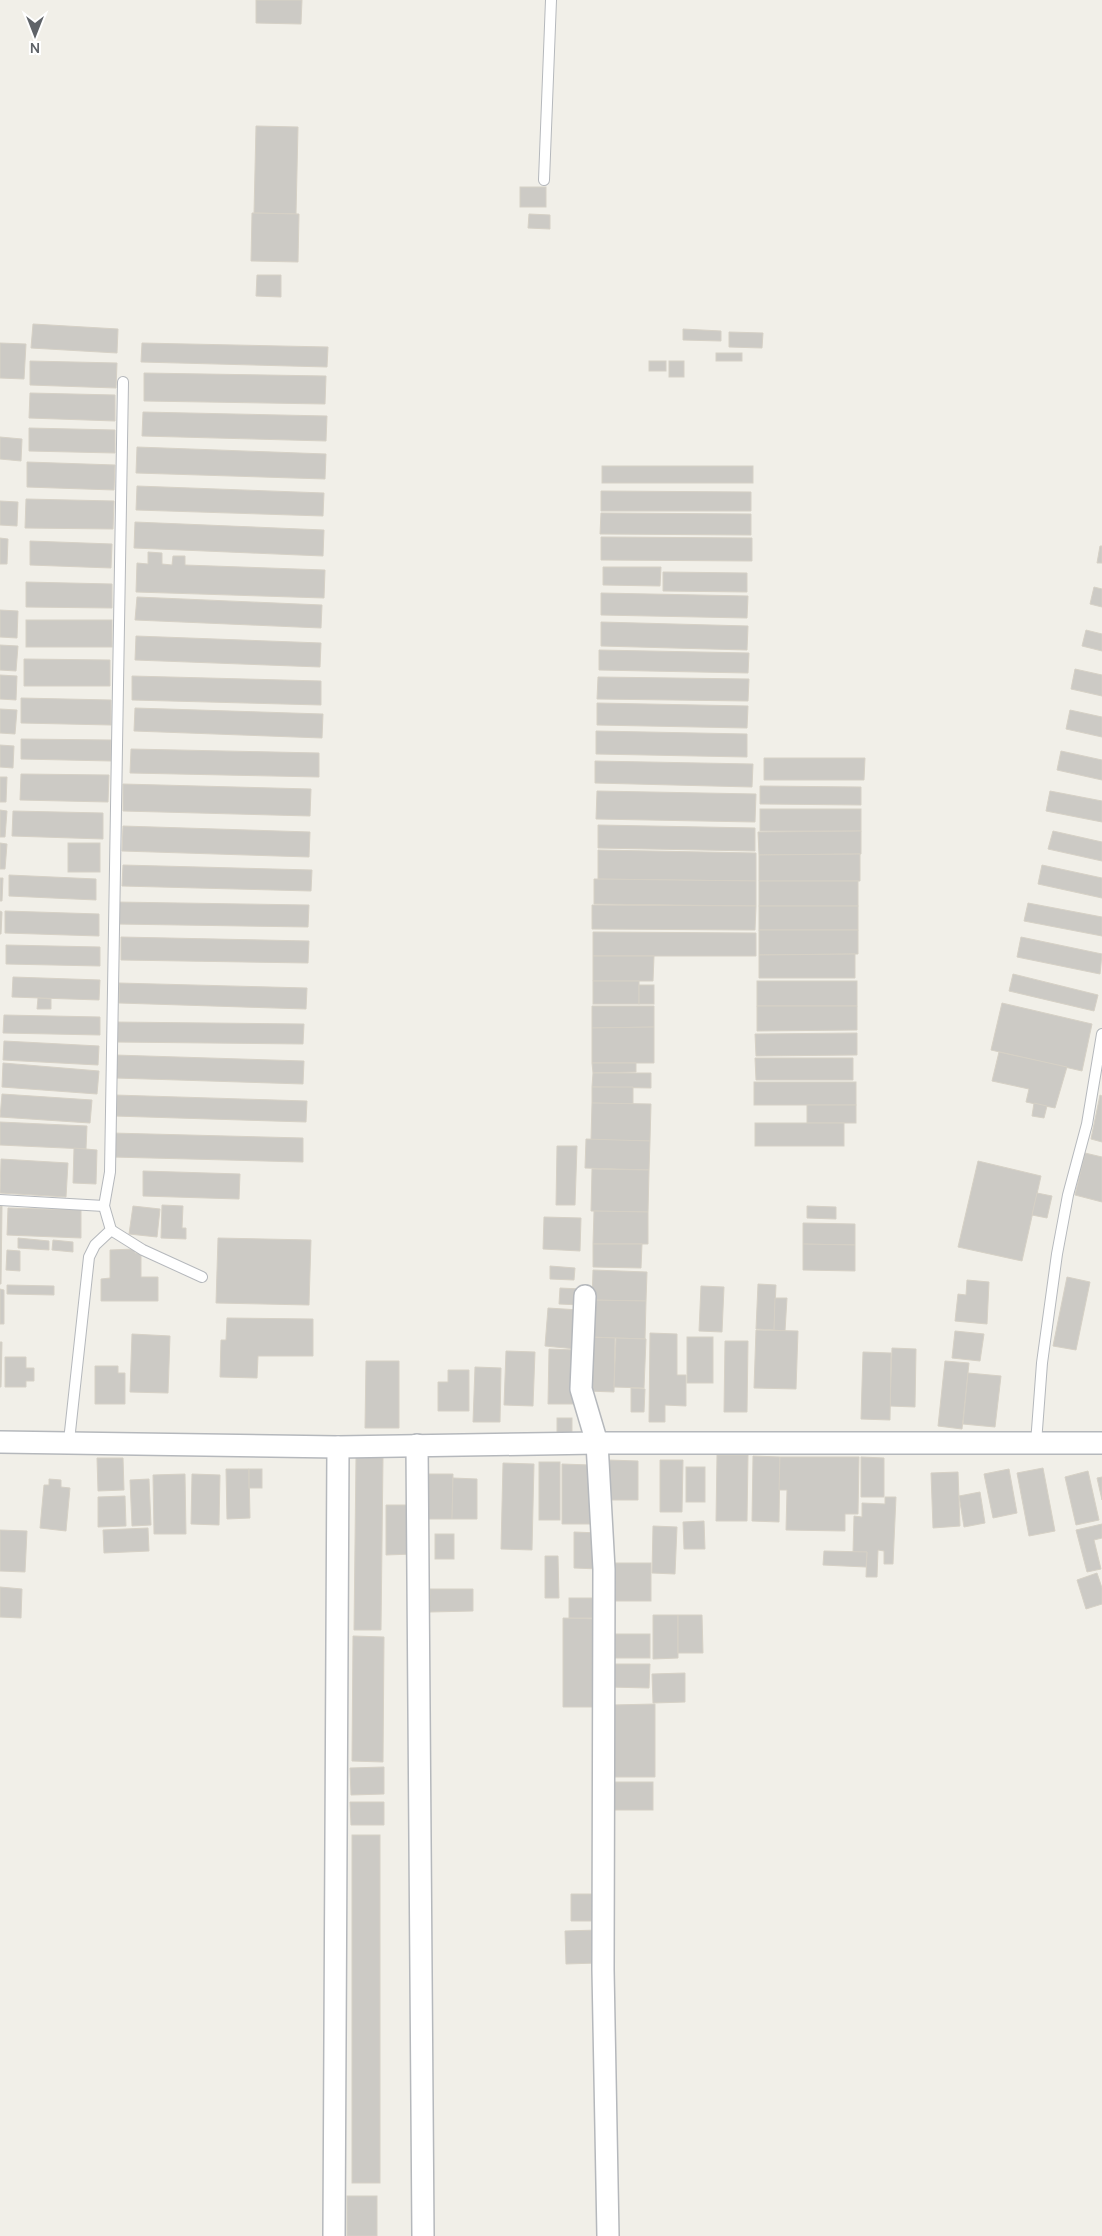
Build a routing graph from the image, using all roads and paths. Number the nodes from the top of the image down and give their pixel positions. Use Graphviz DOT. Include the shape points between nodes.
graph roads {
  1 [pos="551,0"];
  2 [pos="544,180"];
  3 [pos="124,382"];
  4 [pos="1102,1034"];
  5 [pos="0,1200"];
  6 [pos="104,1206"];
  7 [pos="111,1230"];
  8 [pos="202,1277"];
  9 [pos="585,1296"];
  10 [pos="69,1441"];
  11 [pos="0,1442"];
  12 [pos="597,1443"];
  13 [pos="1036,1443"];
  14 [pos="1102,1443"];
  15 [pos="417,1445"];
  16 [pos="338,1447"];
  17 [pos="334,2236"];
  18 [pos="423,2236"];
  19 [pos="608,2236"];
  1 -- 2 [label="lane"];
  3 -- 6 [label="lane" via="110,1172"];
  4 -- 13 [label="lane" via="1087,1124 1068,1195 1057,1254 1042,1363"];
  5 -- 6 [label="lane"];
  6 -- 7 [label="lane"];
  7 -- 8 [label="lane" via="142,1250"];
  7 -- 10 [label="lane" via="95,1245 89,1257"];
  9 -- 12 [label="street" via="581,1389"];
  10 -- 11 [label="street"];
  10 -- 16 [label="street"];
  12 -- 13 [label="street"];
  12 -- 15 [label="street"];
  12 -- 19 [label="street" via="604,1569 603,1970"];
  13 -- 14 [label="street"];
  15 -- 16 [label="street"];
  15 -- 18 [label="street"];
  16 -- 17 [label="street"];
}
